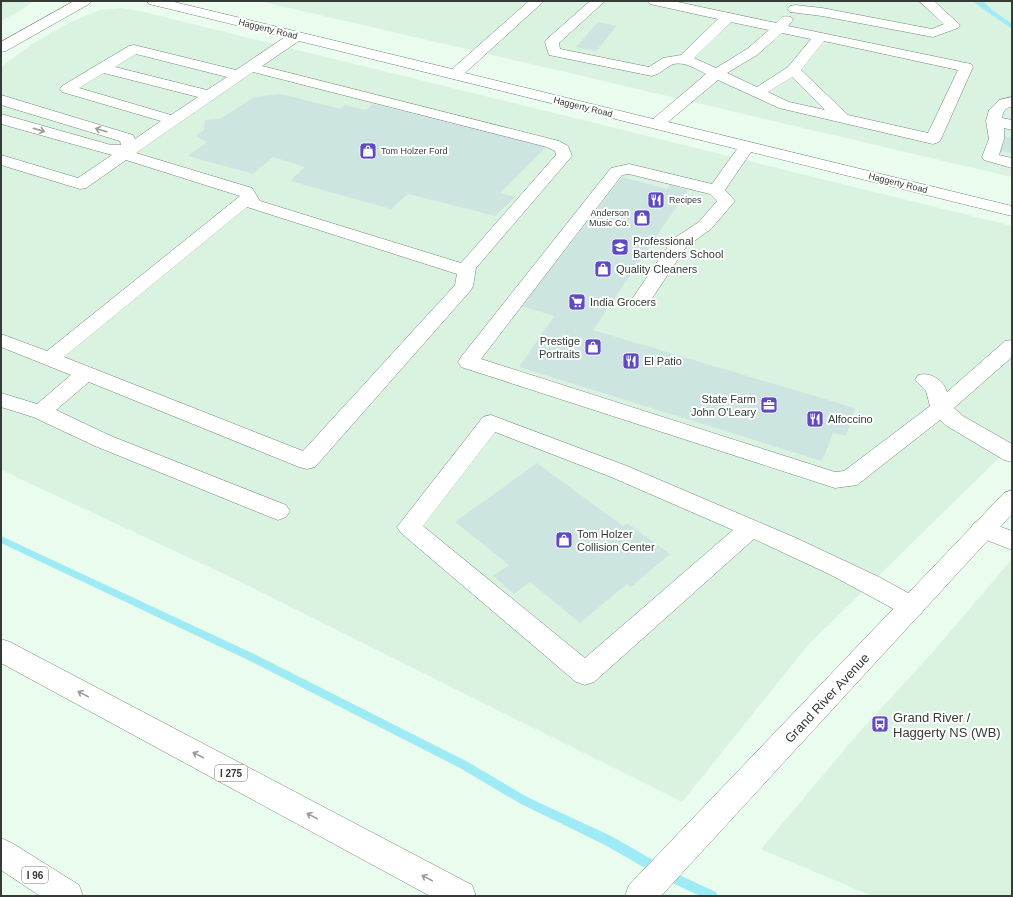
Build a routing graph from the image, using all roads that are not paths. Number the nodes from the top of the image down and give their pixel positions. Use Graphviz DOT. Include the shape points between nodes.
graph roads {
  1 [pos="84,1"];
  2 [pos="154,1"];
  3 [pos="598,1"];
  4 [pos="655,1"];
  5 [pos="926,1"];
  6 [pos="531,2"];
  7 [pos="794,5"];
  8 [pos="728,17"];
  9 [pos="779,28"];
  10 [pos="296,36"];
  11 [pos="821,36"];
  12 [pos="1,48"];
  13 [pos="685,59"];
  14 [pos="102,68"];
  15 [pos="794,70"];
  16 [pos="245,71"];
  17 [pos="717,73"];
  18 [pos="454,75"];
  19 [pos="757,93"];
  20 [pos="209,95"];
  21 [pos="1,100"];
  22 [pos="1012,102"];
  23 [pos="842,118"];
  24 [pos="1,120"];
  25 [pos="173,120"];
  26 [pos="994,121"];
  27 [pos="656,124"];
  28 [pos="1012,125"];
  29 [pos="747,146"];
  30 [pos="127,152"];
  31 [pos="1,160"];
  32 [pos="1012,163"];
  33 [pos="716,190"];
  34 [pos="249,197"];
  35 [pos="1012,210"];
  36 [pos="467,271"];
  37 [pos="642,299"];
  38 [pos="1,340"];
  39 [pos="1012,346"];
  40 [pos="49,359"];
  41 [pos="86,374"];
  42 [pos="925,380"];
  43 [pos="1,400"];
  44 [pos="941,408"];
  45 [pos="41,412"];
  46 [pos="1012,454"];
  47 [pos="1012,499"];
  48 [pos="278,511"];
  49 [pos="750,529"];
  50 [pos="982,530"];
  51 [pos="1012,541"];
  52 [pos="912,607"];
  53 [pos="1,650"];
  54 [pos="1,853"];
  55 [pos="68,896"];
  56 [pos="461,896"];
  57 [pos="640,896"];
  1 -- 12 [label="main road"];
  2 -- 10 [label="main road, Haggerty Road"];
  3 -- 13 [label="main road" via="552,42 554,52 652,72 668,61"];
  4 -- 8 [label="main road"];
  5 -- 7 [label="main road" via="953,25 933,33"];
  6 -- 18 [label="main road"];
  7 -- 9 [label="main road" via="795,11"];
  8 -- 9 [label="main road"];
  8 -- 13 [label="main road"];
  9 -- 11 [label="main road"];
  9 -- 17 [label="main road" via="752,52"];
  10 -- 16 [label="main road"];
  10 -- 18 [label="main road, Haggerty Road"];
  11 -- 15 [label="main road"];
  11 -- 23 [label="main road" via="966,67 933,139"];
  13 -- 17 [label="main road"];
  14 -- 16 [label="main road" via="134,49"];
  14 -- 20 [label="main road"];
  14 -- 25 [label="main road" via="67,89"];
  15 -- 19 [label="main road"];
  15 -- 23 [label="main road"];
  16 -- 20 [label="main road"];
  16 -- 36 [label="main road" via="552,144 562,149 564,156 467,267"];
  17 -- 19 [label="main road"];
  17 -- 27 [label="main road"];
  18 -- 27 [label="main road, Haggerty Road"];
  19 -- 23 [label="main road" via="784,105"];
  20 -- 25 [label="main road"];
  30 -- 21 [label="main road, one-way" via="127,138"];
  22 -- 26 [label="main road" via="1006,102 998,107"];
  24 -- 30 [label="main road, one-way" via="110,150"];
  25 -- 30 [label="main road"];
  26 -- 28 [label="main road"];
  26 -- 32 [label="main road" via="998,133 990,157"];
  27 -- 29 [label="main road, Haggerty Road"];
  29 -- 33 [label="main road"];
  29 -- 35 [label="main road, Haggerty Road"];
  30 -- 31 [label="main road" via="80,184"];
  30 -- 34 [label="main road" via="246,192"];
  33 -- 37 [label="main road" via="726,201 709,223 679,242"];
  33 -- 44 [label="main road" via="629,169 617,171 468,362 835,480 849,479"];
  34 -- 36 [label="main road" via="254,205"];
  34 -- 40 [label="main road"];
  36 -- 41 [label="main road" via="464,286 308,461"];
  38 -- 40 [label="main road"];
  39 -- 44 [label="main road"];
  40 -- 41 [label="main road"];
  41 -- 45 [label="main road"];
  42 -- 44 [label="main road" via="935,388"];
  43 -- 45 [label="main road"];
  44 -- 46 [label="main road" via="955,421"];
  45 -- 48 [label="main road" via="103,441"];
  47 -- 50 [label="main road, Grand River Avenue"];
  49 -- 49 [label="main road" via="632,477 491,422 409,527 585,674"];
  49 -- 52 [label="main road" via="830,564"];
  50 -- 51 [label="main road"];
  50 -- 52 [label="main road, Grand River Avenue"];
  52 -- 57 [label="main road, Grand River Avenue"];
  56 -- 53 [label="main road, I 275, one-way"];
  54 -- 55 [label="main road, I 96"];
}
